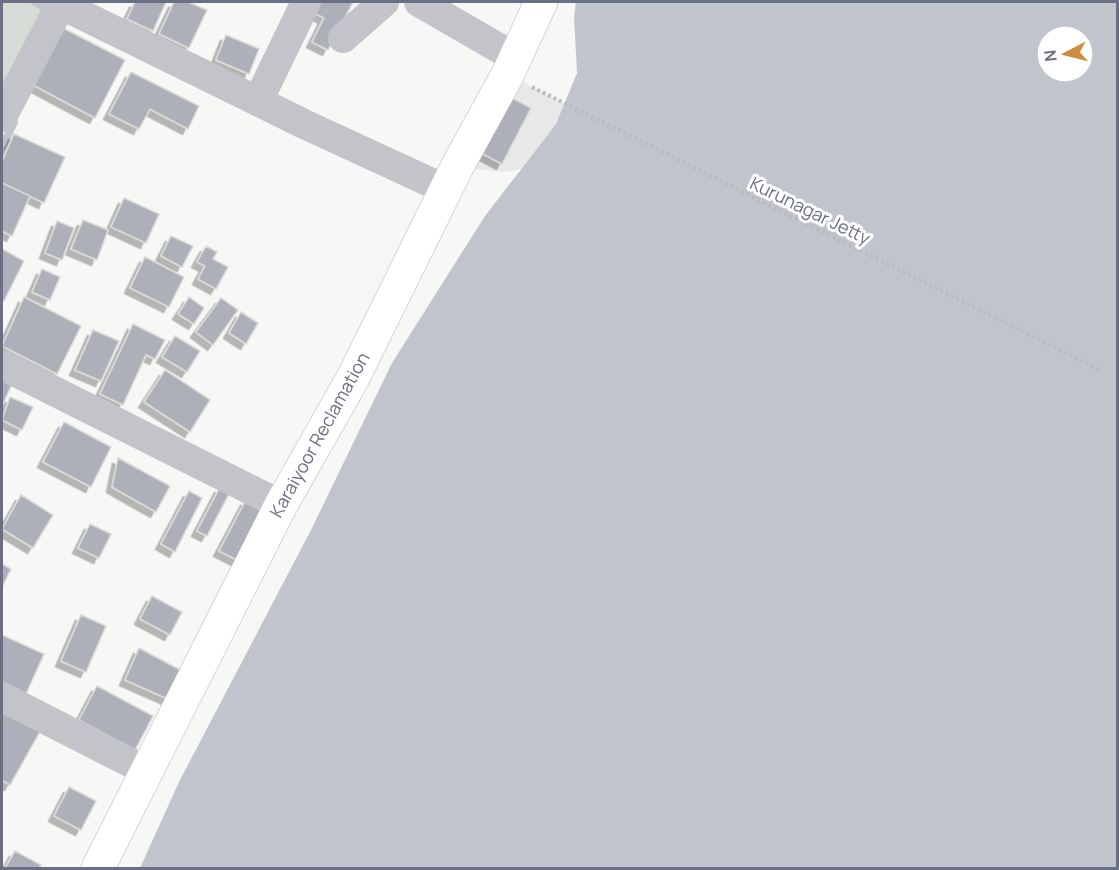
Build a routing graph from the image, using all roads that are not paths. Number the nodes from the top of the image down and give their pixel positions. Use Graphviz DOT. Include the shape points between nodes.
graph roads {
  1 [pos="306,2"];
  2 [pos="384,2"];
  3 [pos="419,2"];
  4 [pos="541,2"];
  5 [pos="58,3"];
  6 [pos="343,38"];
  7 [pos="512,66"];
  8 [pos="258,101"];
  9 [pos="2,117"];
  10 [pos="447,190"];
  11 [pos="2,365"];
  12 [pos="281,505"];
  13 [pos="2,697"];
  14 [pos="147,771"];
  15 [pos="98,868"];
  1 -- 8 [label="street"];
  2 -- 6 [label="street"];
  3 -- 7 [label="street"];
  4 -- 7 [label="main road, Karaiyoor Reclamation"];
  5 -- 8 [label="street"];
  5 -- 9 [label="street"];
  7 -- 10 [label="main road, Karaiyoor Reclamation"];
  8 -- 10 [label="street"];
  10 -- 12 [label="main road, Karaiyoor Reclamation" via="353,378"];
  11 -- 12 [label="street"];
  12 -- 14 [label="main road, Karaiyoor Reclamation"];
  13 -- 14 [label="street"];
  14 -- 15 [label="main road, Karaiyoor Reclamation"];
}
